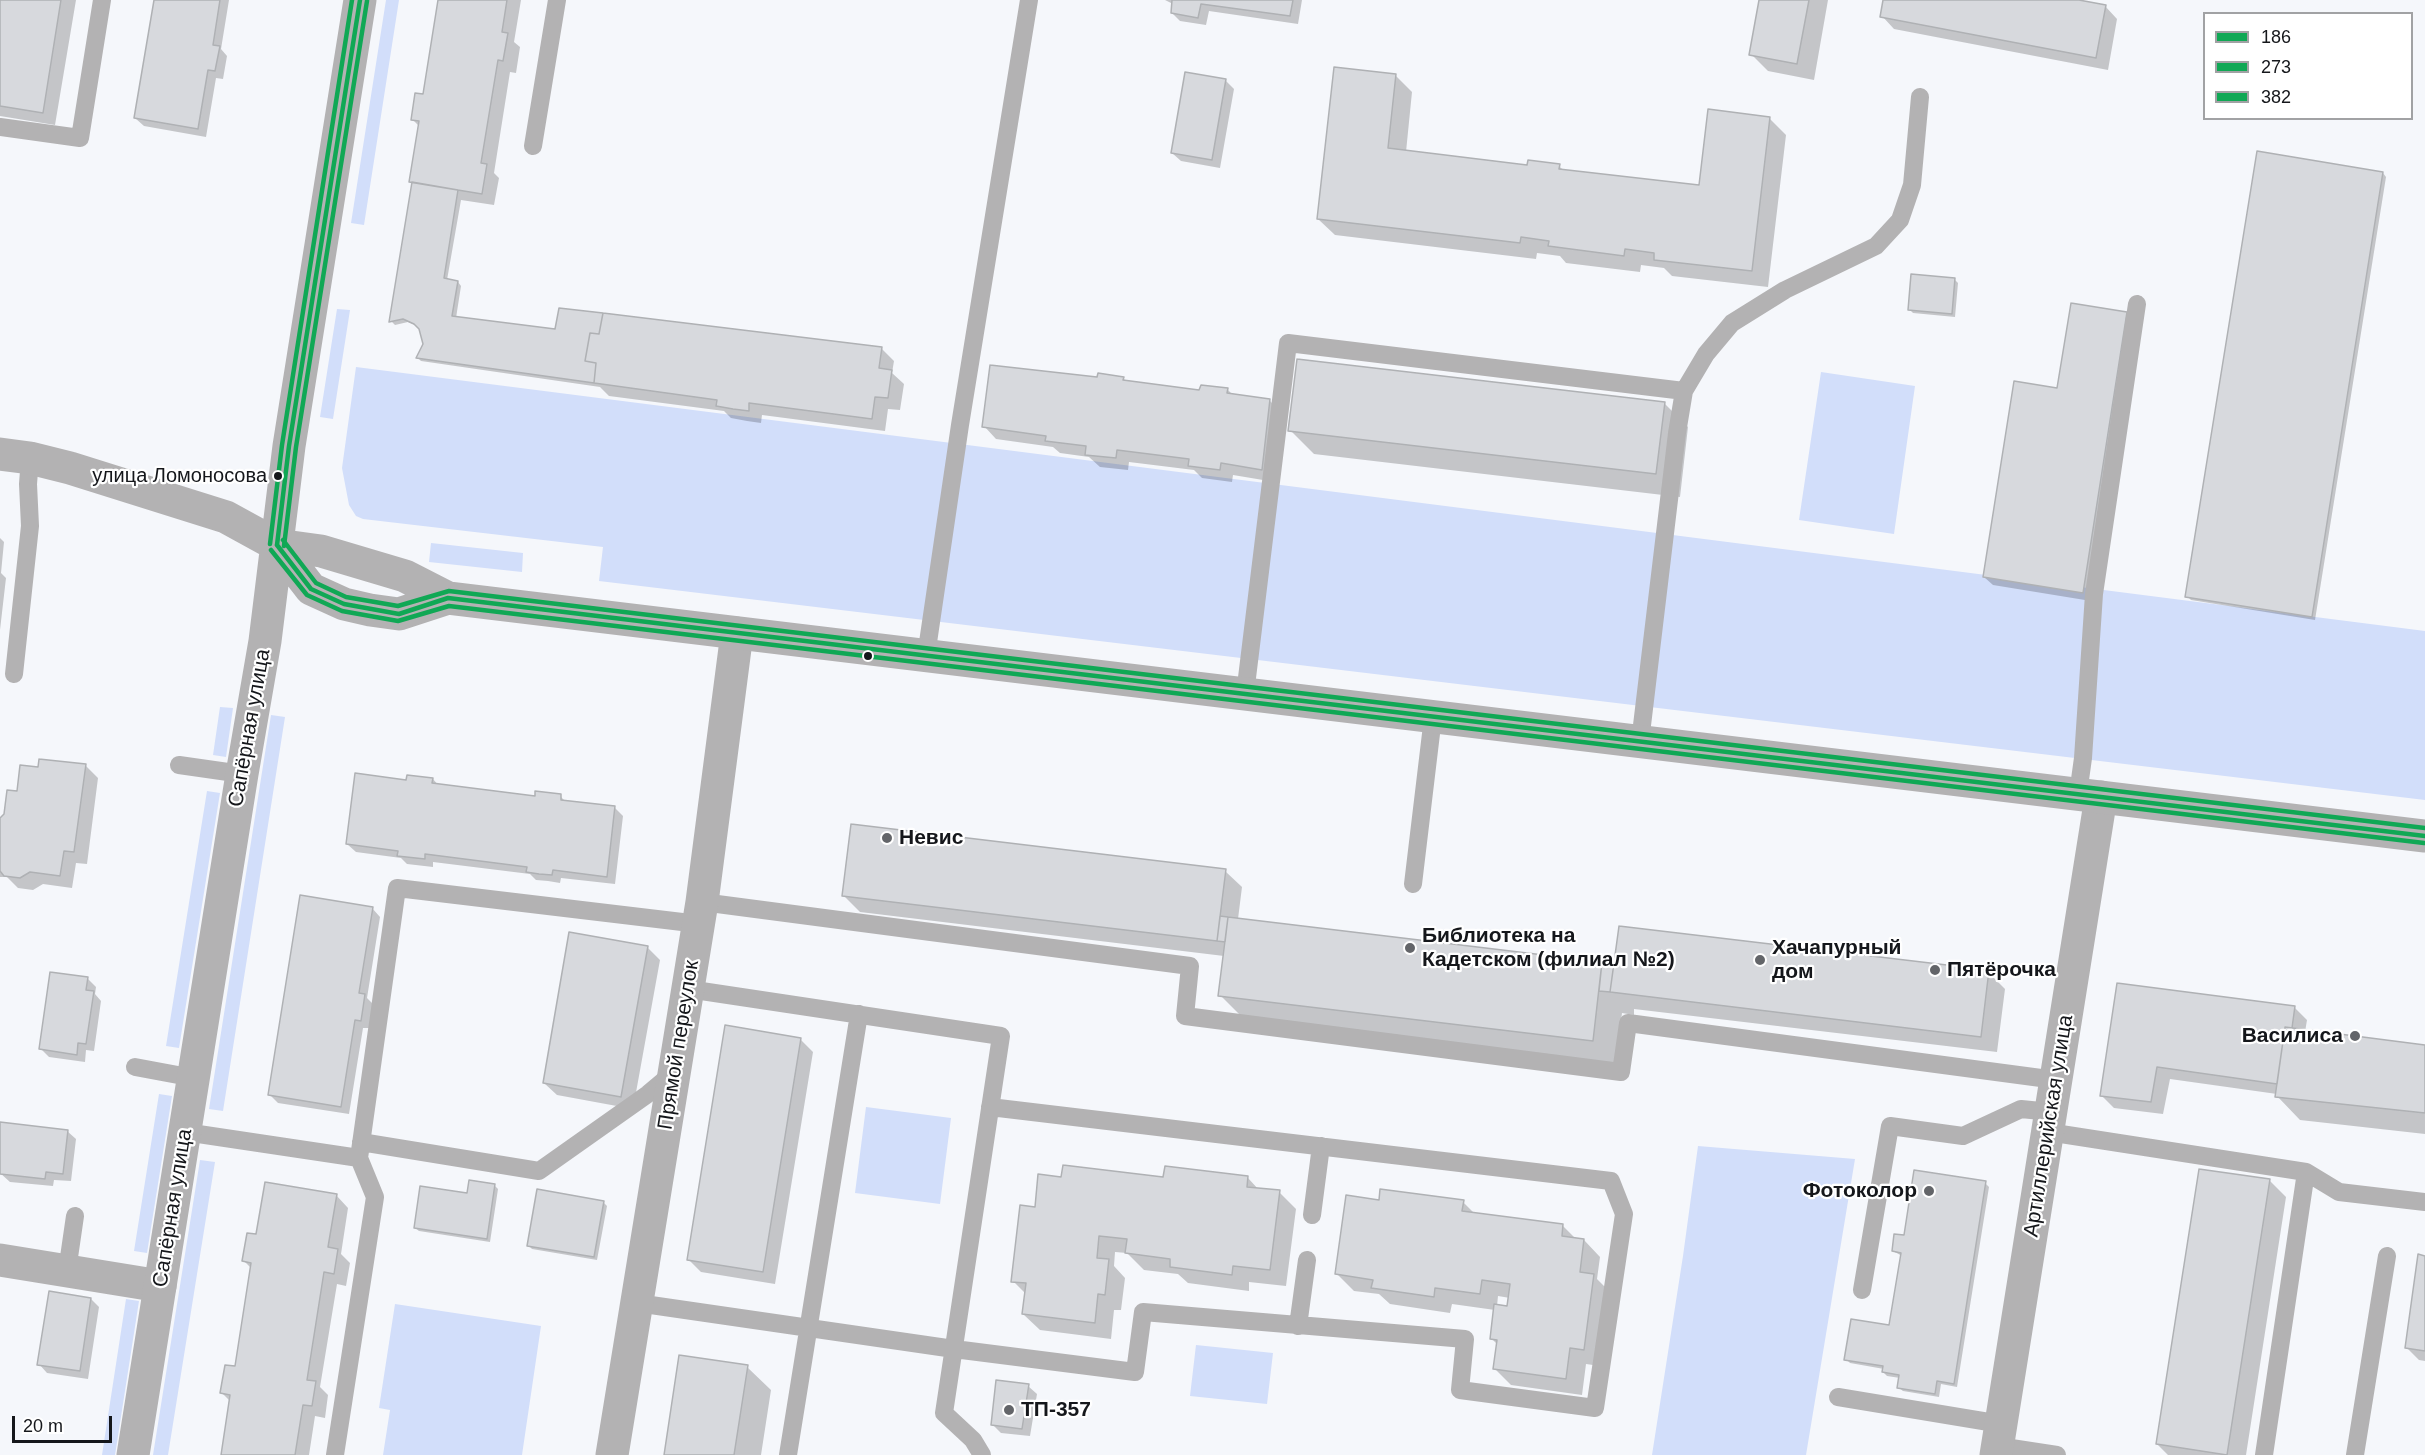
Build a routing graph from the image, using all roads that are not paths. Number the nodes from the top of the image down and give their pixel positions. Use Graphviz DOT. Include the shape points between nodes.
graph roads {
  1 [pos="102,0"];
  2 [pos="360,0"];
  3 [pos="557,0"];
  4 [pos="1029,0"];
  5 [pos="1920,97"];
  6 [pos="0,127"];
  7 [pos="533,146"];
  8 [pos="2137,304"];
  9 [pos="1684,391"];
  10 [pos="15,456"];
  11 [pos="277,544"];
  12 [pos="448,598"];
  13 [pos="737,633"];
  14 [pos="926,656"];
  15 [pos="14,675"];
  16 [pos="1245,694"];
  17 [pos="1433,717"];
  18 [pos="1640,742"];
  19 [pos="179,765"];
  20 [pos="242,774"];
  21 [pos="2089,796"];
  22 [pos="2425,836"];
  23 [pos="1413,884"];
  24 [pos="700,913"];
  25 [pos="688,989"];
  26 [pos="859,1014"];
  27 [pos="135,1067"];
  28 [pos="675,1072"];
  29 [pos="194,1078"];
  30 [pos="2056,1080"];
  31 [pos="990,1107"];
  32 [pos="2050,1122"];
  33 [pos="185,1132"];
  34 [pos="1321,1146"];
  35 [pos="360,1150"];
  36 [pos="2306,1172"];
  37 [pos="2425,1202"];
  38 [pos="1312,1215"];
  39 [pos="75,1216"];
  40 [pos="2387,1256"];
  41 [pos="0,1260"];
  42 [pos="1307,1260"];
  43 [pos="67,1271"];
  44 [pos="160,1286"];
  45 [pos="1862,1290"];
  46 [pos="638,1303"];
  47 [pos="1298,1326"];
  48 [pos="808,1328"];
  49 [pos="954,1349"];
  50 [pos="1838,1397"];
  51 [pos="1998,1442"];
  52 [pos="134,1455"];
  53 [pos="335,1455"];
  54 [pos="612,1455"];
  55 [pos="788,1455"];
  56 [pos="982,1455"];
  57 [pos="2057,1455"];
  58 [pos="2264,1455"];
  59 [pos="2355,1455"];
  1 -- 6 [label="lane" via="80,138"];
  2 -- 11 [label="street, Сапёрная улица"];
  3 -- 7 [label="lane"];
  4 -- 14 [label="lane"];
  5 -- 9 [label="lane" via="1912,185 1900,220 1876,246 1785,290 1732,323 1706,354"];
  8 -- 21 [label="lane" via="2094,594 2083,758"];
  9 -- 16 [label="lane" via="1288,343"];
  9 -- 18 [label="lane"];
  10 -- 11 [label="street" via="70,468 226,517"];
  10 -- 15 [label="lane" via="28,484 30,526"];
  11 -- 12 [label="street" via="321,551 405,576"];
  11 -- 12 [label="street" via="311,589 344,604 399,614"];
  11 -- 20 [label="street, Сапёрная улица"];
  12 -- 13 [label="street"];
  13 -- 14 [label="street"];
  13 -- 24 [label="street, Прямой переулок"];
  14 -- 16 [label="street"];
  16 -- 17 [label="street"];
  17 -- 18 [label="street"];
  17 -- 23 [label="lane"];
  18 -- 21 [label="street"];
  19 -- 20 [label="lane"];
  20 -- 29 [label="street, Сапёрная улица"];
  21 -- 22 [label="street"];
  21 -- 30 [label="street, Артиллерийская улица"];
  24 -- 25 [label="street, Прямой переулок"];
  24 -- 30 [label="lane" via="1190,966 1185,1016 1621,1072 1628,1023"];
  24 -- 35 [label="lane" via="398,888"];
  25 -- 26 [label="lane"];
  25 -- 28 [label="street, Прямой переулок"];
  26 -- 31 [label="lane" via="1000,1036"];
  26 -- 48 [label="lane"];
  27 -- 29 [label="lane"];
  28 -- 35 [label="lane" via="539,1171"];
  28 -- 46 [label="street, Прямой переулок"];
  29 -- 33 [label="street, Сапёрная улица"];
  30 -- 32 [label="street, Артиллерийская улица"];
  31 -- 34 [label="lane"];
  31 -- 49 [label="lane"];
  32 -- 36 [label="lane"];
  32 -- 45 [label="lane" via="2020,1109 1962,1136 1890,1126"];
  32 -- 51 [label="street, Артиллерийская улица"];
  33 -- 35 [label="lane"];
  33 -- 44 [label="street, Сапёрная улица"];
  34 -- 38 [label="lane"];
  34 -- 47 [label="lane" via="1611,1181 1624,1214 1595,1408 1460,1390 1465,1339"];
  35 -- 53 [label="lane" via="375,1197"];
  36 -- 37 [label="lane" via="2339,1192"];
  36 -- 58 [label="lane"];
  39 -- 43 [label="lane"];
  40 -- 59 [label="lane"];
  41 -- 43 [label="street"];
  42 -- 47 [label="lane"];
  43 -- 44 [label="street"];
  44 -- 52 [label="street, Сапёрная улица"];
  46 -- 48 [label="lane"];
  46 -- 54 [label="street, Прямой переулок"];
  47 -- 49 [label="lane" via="1143,1312 1135,1372"];
  48 -- 49 [label="lane"];
  48 -- 55 [label="lane"];
  49 -- 56 [label="lane" via="944,1413 973,1440"];
  50 -- 51 [label="lane"];
  51 -- 57 [label="lane"];
}
